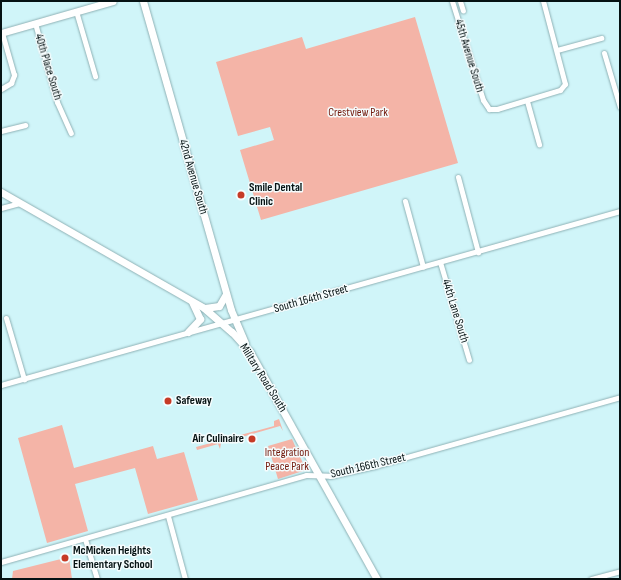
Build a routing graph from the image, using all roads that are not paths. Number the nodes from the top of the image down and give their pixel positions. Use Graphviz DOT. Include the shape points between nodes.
graph roads {
  1 [pos="113,1"];
  2 [pos="142,1"];
  3 [pos="452,1"];
  4 [pos="460,1"];
  5 [pos="543,1"];
  6 [pos="76,11"];
  7 [pos="463,11"];
  8 [pos="35,23"];
  9 [pos="2,33"];
  10 [pos="601,38"];
  11 [pos="557,50"];
  12 [pos="604,53"];
  13 [pos="94,76"];
  14 [pos="1,89"];
  15 [pos="527,101"];
  16 [pos="620,107"];
  17 [pos="25,125"];
  18 [pos="1,131"];
  19 [pos="71,133"];
  20 [pos="539,144"];
  21 [pos="458,176"];
  22 [pos="1,192"];
  23 [pos="405,201"];
  24 [pos="20,203"];
  25 [pos="1,208"];
  26 [pos="620,211"];
  27 [pos="478,252"];
  28 [pos="440,262"];
  29 [pos="423,267"];
  30 [pos="226,291"];
  31 [pos="191,300"];
  32 [pos="204,308"];
  33 [pos="6,318"];
  34 [pos="235,320"];
  35 [pos="224,323"];
  36 [pos="188,332"];
  37 [pos="249,350"];
  38 [pos="470,360"];
  39 [pos="24,379"];
  40 [pos="1,385"];
  41 [pos="620,397"];
  42 [pos="319,475"];
  43 [pos="168,516"];
  44 [pos="85,539"];
  45 [pos="1,562"];
  46 [pos="620,571"];
  47 [pos="97,579"];
  48 [pos="185,579"];
  49 [pos="377,579"];
  50 [pos="591,579"];
  1 -- 6 [label="main road"];
  2 -- 30 [label="main road, 42nd Avenue South"];
  3 -- 15 [label="street, 45th Avenue South" via="483,100 489,109"];
  4 -- 7 [label="street, 45th Avenue South"];
  5 -- 11 [label="street"];
  6 -- 8 [label="main road"];
  6 -- 13 [label="street"];
  8 -- 9 [label="main road"];
  8 -- 19 [label="street, 40th Place South" via="58,102"];
  9 -- 14 [label="street" via="14,75 11,83"];
  10 -- 11 [label="street"];
  11 -- 15 [label="street" via="565,84 560,90"];
  12 -- 16 [label="street"];
  15 -- 20 [label="street"];
  17 -- 18 [label="street"];
  21 -- 27 [label="street"];
  22 -- 24 [label="main road, Military Road South"];
  23 -- 29 [label="street"];
  24 -- 25 [label="street"];
  24 -- 31 [label="main road, Military Road South"];
  26 -- 27 [label="street, South 164th Street"];
  27 -- 28 [label="street, South 164th Street"];
  28 -- 29 [label="street, South 164th Street"];
  28 -- 38 [label="street, 44th Lane South"];
  29 -- 34 [label="street, South 164th Street"];
  30 -- 32 [label="main road" via="225,300 219,306"];
  30 -- 34 [label="main road, 42nd Avenue South"];
  31 -- 32 [label="main road, Military Road South"];
  31 -- 36 [label="main road" via="200,319"];
  32 -- 35 [label="main road, Military Road South"];
  33 -- 39 [label="street"];
  34 -- 35 [label="street, South 164th Street"];
  34 -- 37 [label="main road, 42nd Avenue South"];
  35 -- 36 [label="street, South 164th Street"];
  35 -- 37 [label="main road, Military Road South"];
  36 -- 39 [label="street, South 164th Street"];
  37 -- 42 [label="main road, Military Road South"];
  39 -- 40 [label="street, South 164th Street"];
  41 -- 42 [label="street, South 166th Street" via="375,466 330,476"];
  42 -- 43 [label="street, South 166th Street" via="306,474"];
  42 -- 49 [label="main road, Military Road South"];
  43 -- 44 [label="street, South 166th Street"];
  43 -- 48 [label="street"];
  44 -- 45 [label="street, South 166th Street"];
  44 -- 47 [label="street"];
  46 -- 50 [label="street"];
}
